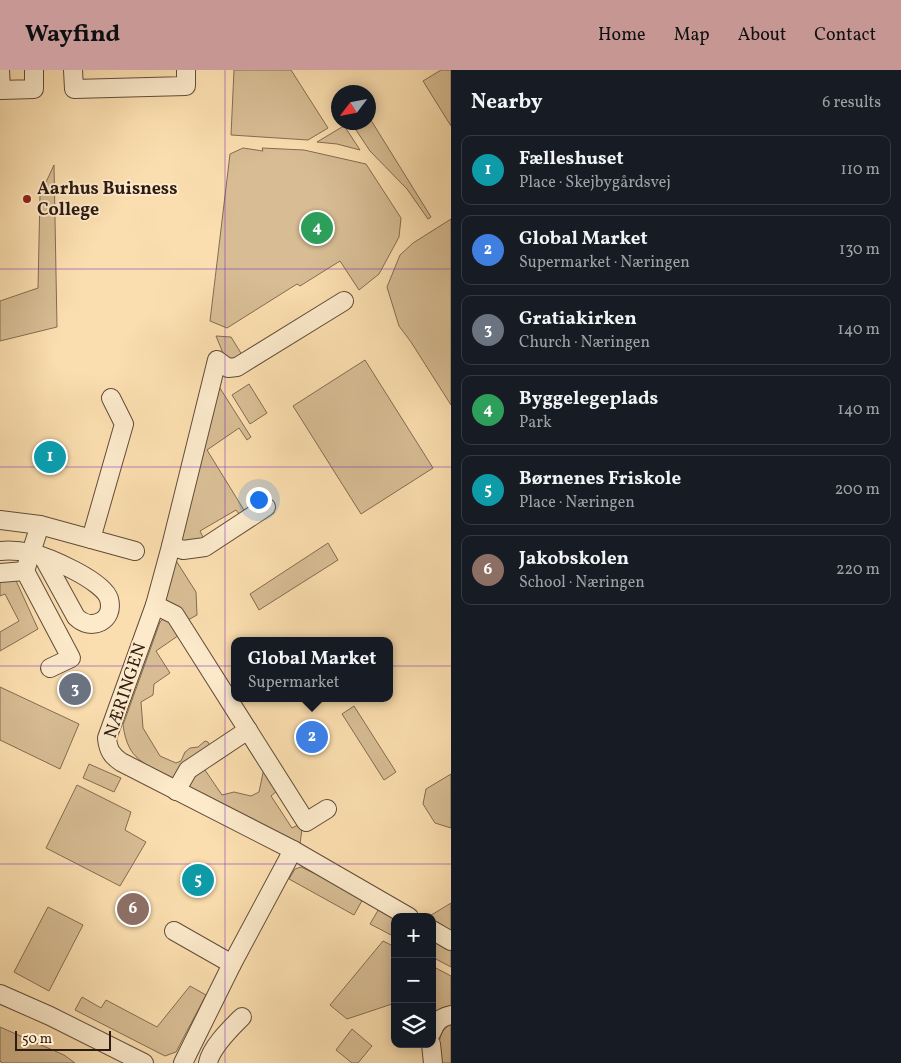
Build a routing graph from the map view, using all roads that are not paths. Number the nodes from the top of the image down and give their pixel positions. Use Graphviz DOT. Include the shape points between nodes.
graph roads {
  1 [pos="0,70"];
  2 [pos="34,70"];
  3 [pos="73,70"];
  4 [pos="186,70"];
  5 [pos="344,301"];
  6 [pos="112,398"];
  7 [pos="266,507"];
  8 [pos="0,520"];
  9 [pos="40,525"];
  10 [pos="91,539"];
  11 [pos="171,546"];
  12 [pos="135,550"];
  13 [pos="0,551"];
  14 [pos="37,555"];
  15 [pos="25,571"];
  16 [pos="0,573"];
  17 [pos="155,605"];
  18 [pos="50,668"];
  19 [pos="248,730"];
  20 [pos="176,791"];
  21 [pos="328,809"];
  22 [pos="292,850"];
  23 [pos="402,913"];
  24 [pos="174,931"];
  25 [pos="436,932"];
  26 [pos="451,941"];
  27 [pos="232,964"];
  28 [pos="0,994"];
  29 [pos="206,1015"];
  30 [pos="451,1015"];
  31 [pos="436,1022"];
  32 [pos="431,1048"];
  33 [pos="144,1063"];
  34 [pos="183,1063"];
  35 [pos="208,1063"];
  36 [pos="433,1063"];
  1 -- 2 [label="street" via="1,90 34,89"];
  3 -- 4 [label="street" via="74,89 186,86"];
  5 -- 11 [label="street, NÆRINGEN" via="237,367 228,368 217,360"];
  6 -- 10 [label="street" via="124,424"];
  7 -- 11 [label="street" via="205,548 183,550"];
  8 -- 9 [label="street"];
  9 -- 10 [label="street"];
  9 -- 14 [label="street"];
  10 -- 12 [label="street"];
  11 -- 17 [label="street, NÆRINGEN"];
  13 -- 14 [label="street"];
  14 -- 15 [label="street"];
  15 -- 16 [label="street"];
  15 -- 18 [label="street" via="71,658"];
  17 -- 19 [label="street" via="175,615"];
  17 -- 20 [label="street, NÆRINGEN" via="107,738 113,756"];
  19 -- 20 [label="street" via="188,770"];
  19 -- 21 [label="street" via="306,822"];
  20 -- 22 [label="street, NÆRINGEN"];
  22 -- 23 [label="street, NÆRINGEN"];
  22 -- 27 [label="street"];
  24 -- 27 [label="street"];
  25 -- 26 [label="street"];
  27 -- 29 [label="street"];
  28 -- 33 [label="street"];
  29 -- 34 [label="street"];
  29 -- 35 [label="street" via="236,1023 209,1056"];
  30 -- 31 [label="street"];
  32 -- 36 [label="street"];
}
